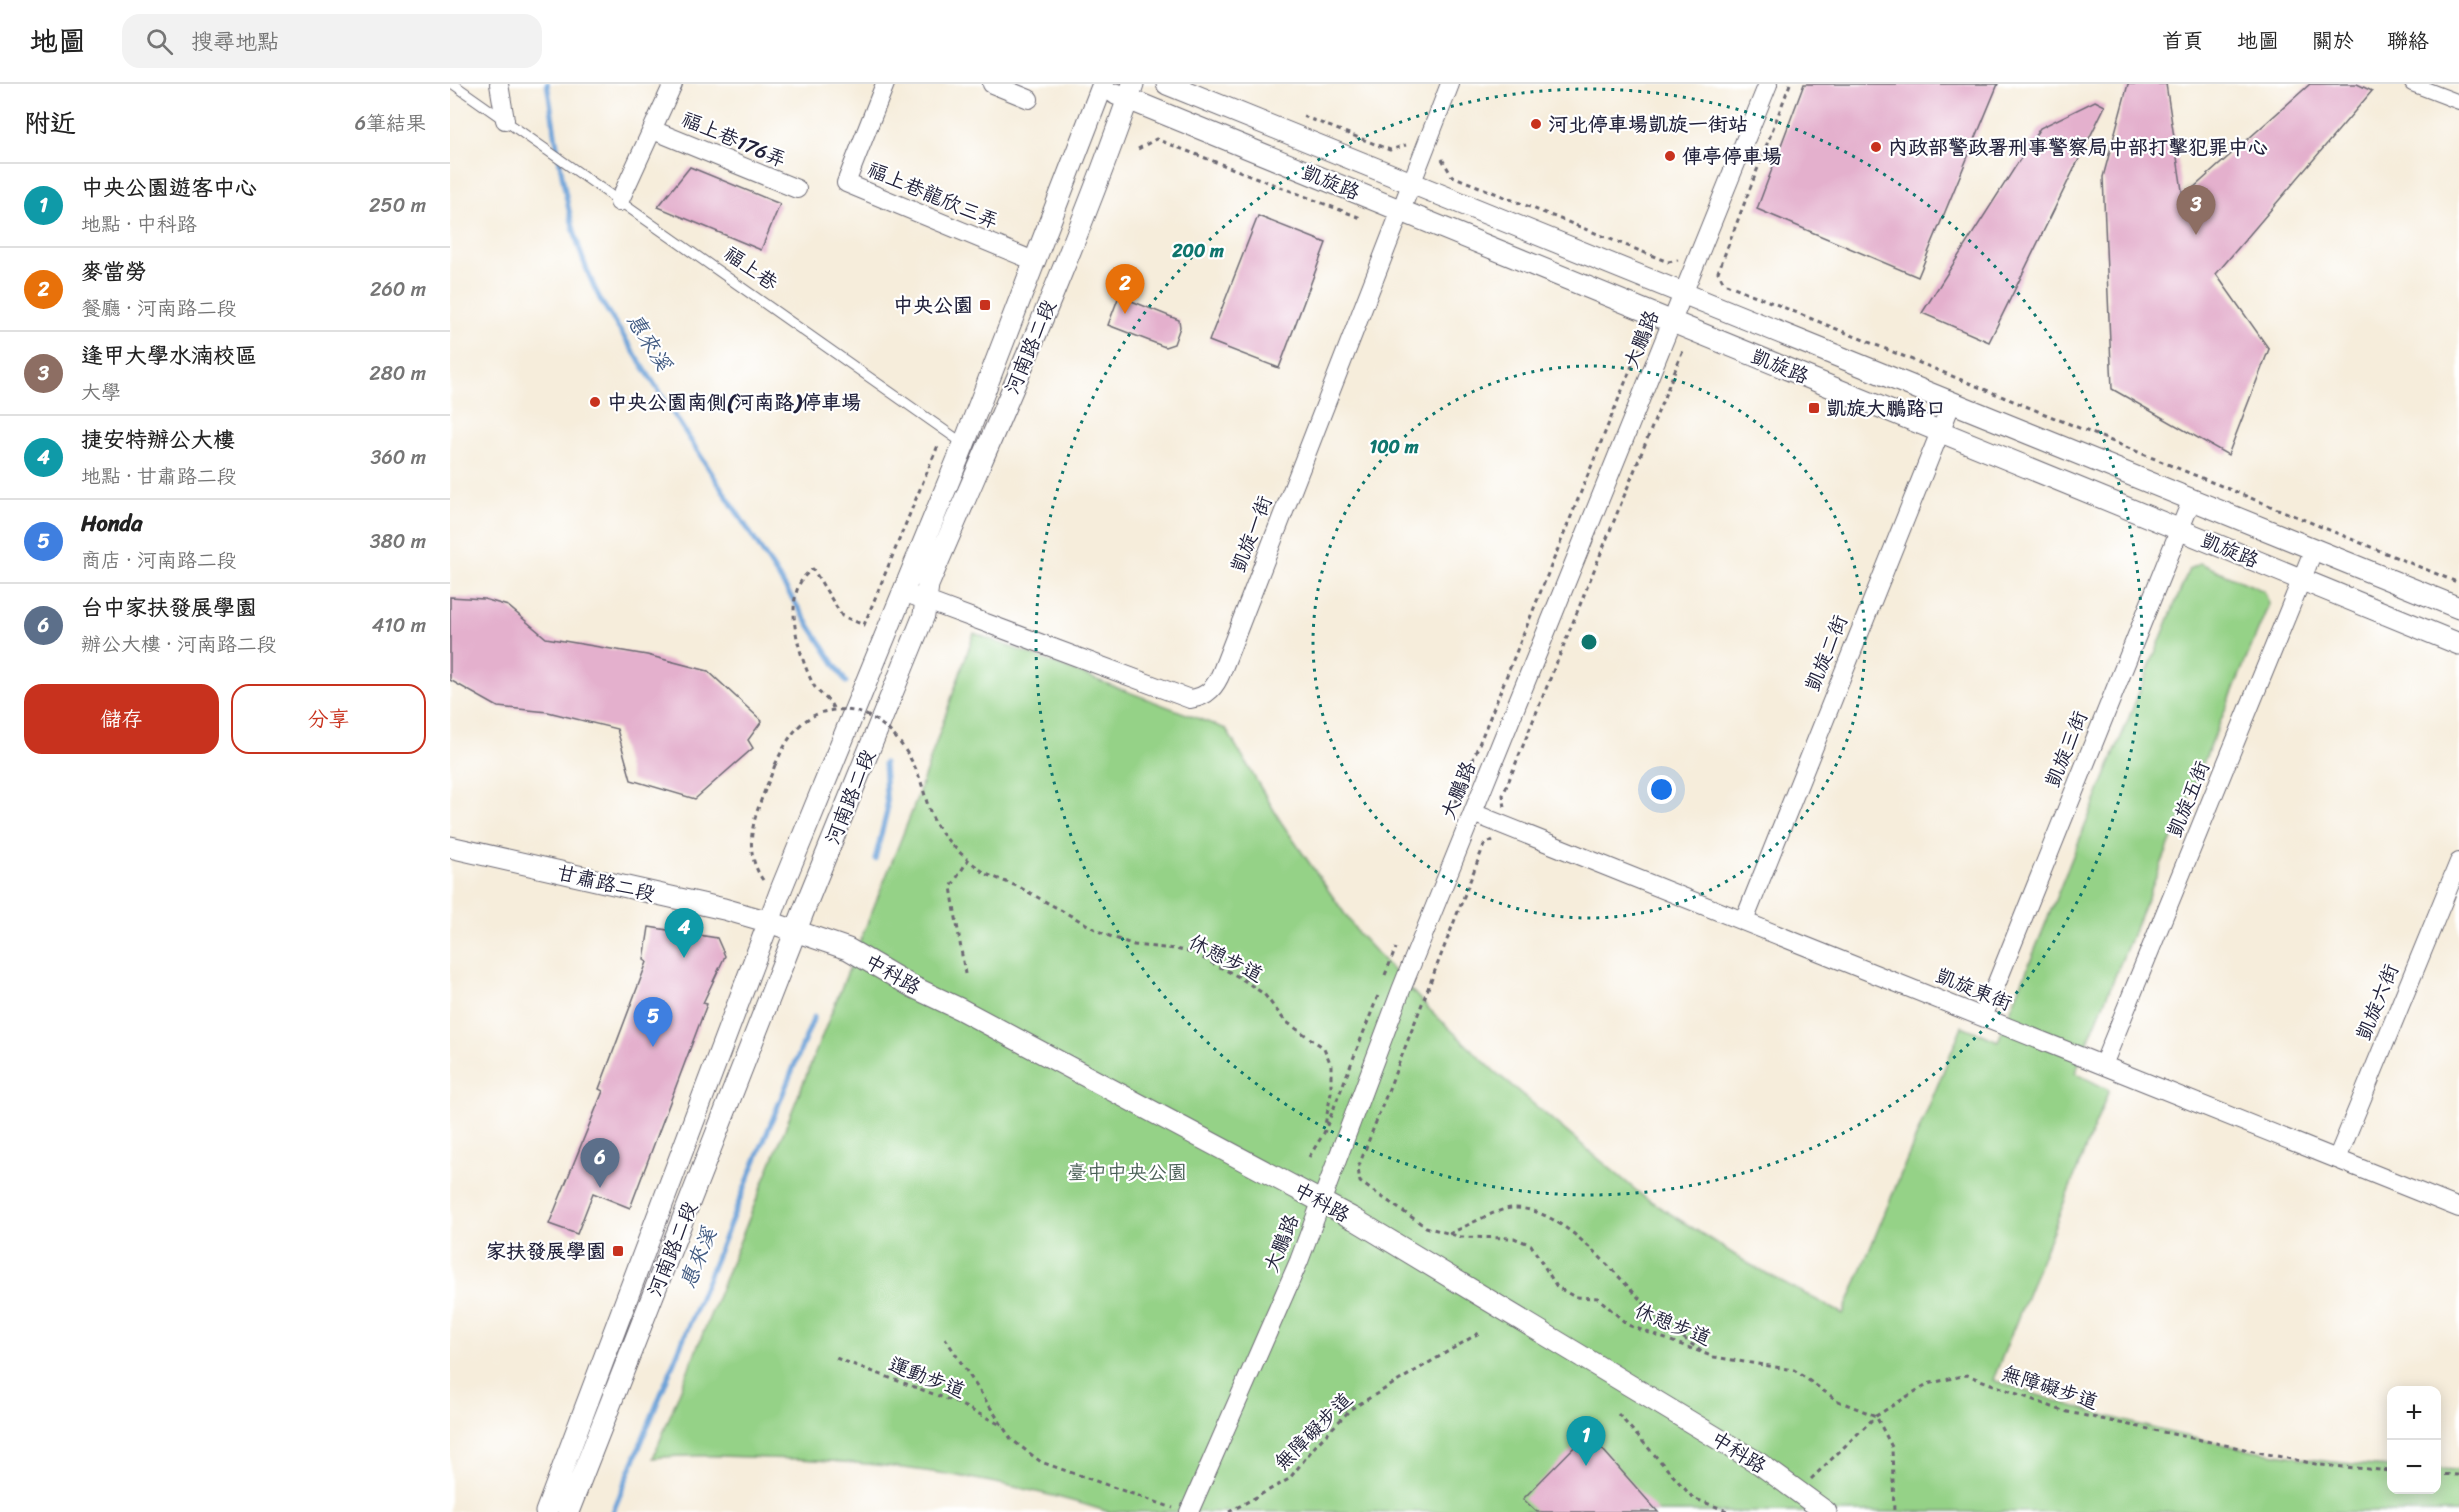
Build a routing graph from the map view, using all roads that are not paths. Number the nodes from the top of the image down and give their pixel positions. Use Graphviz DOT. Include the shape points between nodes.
graph roads {
  1 [pos="453,84"];
  2 [pos="498,84"];
  3 [pos="673,84"];
  4 [pos="885,84"];
  5 [pos="992,84"];
  6 [pos="1167,84"];
  7 [pos="1450,84"];
  8 [pos="1768,84"];
  9 [pos="2412,84"];
  10 [pos="1102,86"];
  11 [pos="1130,92"];
  12 [pos="1029,99"];
  13 [pos="2459,102"];
  14 [pos="511,124"];
  15 [pos="653,130"];
  16 [pos="1412,183"];
  17 [pos="797,189"];
  18 [pos="619,202"];
  19 [pos="1402,210"];
  20 [pos="1034,261"];
  21 [pos="1684,293"];
  22 [pos="1672,322"];
  23 [pos="1952,402"];
  24 [pos="1939,432"];
  25 [pos="964,444"];
  26 [pos="2192,499"];
  27 [pos="2179,529"];
  28 [pos="2314,549"];
  29 [pos="2303,580"];
  30 [pos="903,592"];
  31 [pos="926,600"];
  32 [pos="2459,608"];
  33 [pos="2459,644"];
  34 [pos="1473,813"];
  35 [pos="450,847"];
  36 [pos="2459,862"];
  37 [pos="1744,921"];
  38 [pos="769,922"];
  39 [pos="797,931"];
  40 [pos="1983,1017"];
  41 [pos="2103,1065"];
  42 [pos="2337,1159"];
  43 [pos="1322,1202"];
  44 [pos="2459,1208"];
  45 [pos="546,1512"];
  46 [pos="568,1512"];
  47 [pos="1189,1512"];
  48 [pos="1826,1512"];
  1 -- 14 [label="lane, 福上巷"];
  2 -- 14 [label="street"];
  3 -- 15 [label="street"];
  4 -- 20 [label="street, 福上巷龍欣三弄" via="846,183"];
  5 -- 12 [label="street"];
  6 -- 16 [label="street, 凱旋路"];
  7 -- 16 [label="street, 凱旋一街"];
  8 -- 21 [label="street, 大鵬路"];
  9 -- 13 [label="street"];
  10 -- 11 [label="street, 凱旋路"];
  10 -- 20 [label="street, 河南路二段"];
  11 -- 19 [label="street, 凱旋路"];
  11 -- 31 [label="street, 河南路二段" via="1061,274 928,585"];
  14 -- 18 [label="lane, 福上巷"];
  15 -- 17 [label="street, 福上巷176弄"];
  15 -- 18 [label="street"];
  16 -- 19 [label="street, 凱旋一街"];
  16 -- 21 [label="street, 凱旋路"];
  18 -- 25 [label="lane, 福上巷"];
  19 -- 22 [label="street, 凱旋路"];
  19 -- 31 [label="street, 凱旋一街" via="1212,690 1190,699"];
  20 -- 25 [label="street, 河南路二段"];
  21 -- 22 [label="street, 大鵬路"];
  21 -- 23 [label="street, 凱旋路"];
  22 -- 24 [label="street, 凱旋路"];
  22 -- 34 [label="street, 大鵬路"];
  23 -- 24 [label="street, 凱旋二街"];
  23 -- 26 [label="street, 凱旋路"];
  24 -- 27 [label="street, 凱旋路"];
  24 -- 37 [label="street, 凱旋二街"];
  25 -- 30 [label="street, 河南路二段"];
  26 -- 27 [label="street, 凱旋三街"];
  26 -- 28 [label="street, 凱旋路"];
  27 -- 29 [label="street, 凱旋路"];
  27 -- 40 [label="street, 凱旋三街"];
  28 -- 29 [label="street, 凱旋五街"];
  28 -- 32 [label="street, 凱旋路"];
  29 -- 33 [label="street, 凱旋路"];
  29 -- 41 [label="street, 凱旋五街"];
  30 -- 31 [label="street, 凱旋一街"];
  30 -- 38 [label="street, 河南路二段"];
  31 -- 39 [label="street, 河南路二段" via="924,615"];
  34 -- 37 [label="street, 凱旋東街"];
  34 -- 43 [label="street, 大鵬路" via="1401,990"];
  35 -- 38 [label="street, 甘肅路二段"];
  36 -- 42 [label="street, 凱旋六街"];
  37 -- 40 [label="street, 凱旋東街"];
  38 -- 39 [label="street, 甘肅路二段"];
  38 -- 45 [label="street, 河南路二段"];
  39 -- 43 [label="street, 中科路" via="848,949"];
  39 -- 46 [label="street, 河南路二段"];
  40 -- 41 [label="street, 凱旋東街"];
  41 -- 42 [label="street, 凱旋東街"];
  42 -- 44 [label="street, 凱旋東街"];
  43 -- 47 [label="street, 大鵬路"];
  43 -- 48 [label="street, 中科路" via="1760,1464"];
}
